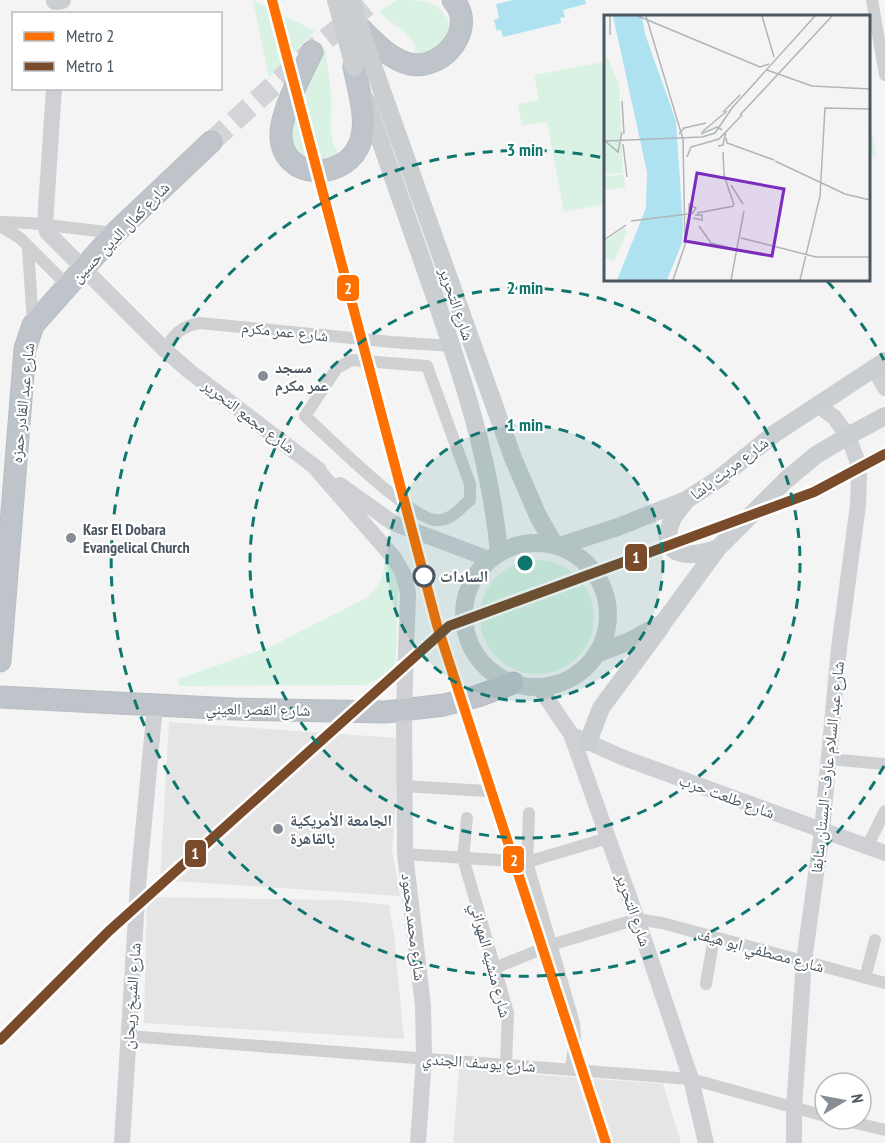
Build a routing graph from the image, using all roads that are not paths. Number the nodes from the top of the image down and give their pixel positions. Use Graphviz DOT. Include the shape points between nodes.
graph roads {
  1 [pos="54,0"];
  2 [pos="62,0"];
  3 [pos="336,0"];
  4 [pos="351,0"];
  5 [pos="453,0"];
  6 [pos="872,0"];
  7 [pos="361,29"];
  8 [pos="312,51"];
  9 [pos="363,64"];
  10 [pos="885,75"];
  11 [pos="54,90"];
  12 [pos="211,142"];
  13 [pos="0,224"];
  14 [pos="45,224"];
  15 [pos="115,233"];
  16 [pos="28,247"];
  17 [pos="83,268"];
  18 [pos="68,286"];
  19 [pos="33,325"];
  20 [pos="452,346"];
  21 [pos="165,350"];
  22 [pos="380,362"];
  23 [pos="880,364"];
  24 [pos="885,388"];
  25 [pos="818,405"];
  26 [pos="885,416"];
  27 [pos="848,436"];
  28 [pos="312,464"];
  29 [pos="686,500"];
  30 [pos="393,523"];
  31 [pos="377,543"];
  32 [pos="556,545"];
  33 [pos="718,548"];
  34 [pos="494,555"];
  35 [pos="663,623"];
  36 [pos="596,654"];
  37 [pos="0,661"];
  38 [pos="513,683"];
  39 [pos="539,687"];
  40 [pos="0,698"];
  41 [pos="155,706"];
  42 [pos="404,711"];
  43 [pos="571,734"];
  44 [pos="588,742"];
  45 [pos="828,759"];
  46 [pos="885,764"];
  47 [pos="404,786"];
  48 [pos="486,791"];
  49 [pos="885,812"];
  50 [pos="529,813"];
  51 [pos="467,818"];
  52 [pos="822,831"];
  53 [pos="608,838"];
  54 [pos="867,847"];
  55 [pos="885,853"];
  56 [pos="405,854"];
  57 [pos="463,858"];
  58 [pos="526,862"];
  59 [pos="637,919"];
  60 [pos="714,937"];
  61 [pos="876,939"];
  62 [pos="551,945"];
  63 [pos="804,961"];
  64 [pos="495,968"];
  65 [pos="865,978"];
  66 [pos="885,983"];
  67 [pos="706,984"];
  68 [pos="128,1036"];
  69 [pos="424,1058"];
  70 [pos="506,1064"];
  71 [pos="571,1069"];
  72 [pos="691,1079"];
  73 [pos="794,1109"];
  74 [pos="813,1113"];
  75 [pos="122,1143"];
  76 [pos="418,1143"];
  77 [pos="706,1143"];
  78 [pos="795,1143"];
  1 -- 2 [label="main road"];
  3 -- 9 [label="main road, bridge"];
  4 -- 7 [label="main road, bridge"];
  5 -- 7 [label="highway" via="460,16 460,30 447,54 435,61 408,64"];
  6 -- 10 [label="street"];
  7 -- 9 [label="main road, bridge"];
  8 -- 9 [label="highway" via="280,134 291,161 317,172 346,163 362,139"];
  9 -- 20 [label="main road, شارع التحرير"];
  9 -- 32 [label="main road, شارع التحرير" via="513,458 538,516"];
  11 -- 14 [label="street"];
  12 -- 15 [label="highway, شارع كمال الدين حسين"];
  13 -- 14 [label="street"];
  13 -- 16 [label="street"];
  14 -- 15 [label="street"];
  14 -- 17 [label="street, شارع مجمع التحرير" via="53,240"];
  15 -- 17 [label="highway, شارع كمال الدين حسين"];
  16 -- 18 [label="street"];
  16 -- 19 [label="street"];
  17 -- 18 [label="highway, شارع كمال الدين حسين"];
  17 -- 21 [label="street, شارع مجمع التحرير"];
  18 -- 19 [label="highway, شارع كمال الدين حسين"];
  19 -- 37 [label="highway, شارع عبد القادر حمزه" via="25,349"];
  20 -- 21 [label="street, شارع عمر مكرم" via="200,323 175,333"];
  20 -- 34 [label="main road, شارع التحرير" via="483,450 495,511"];
  21 -- 28 [label="street, شارع مجمع التحرير"];
  22 -- 22 [label="street" via="352,360 337,368 305,416 407,507 434,520 450,518 470,500 470,484 427,366"];
  23 -- 24 [label="street"];
  23 -- 25 [label="main road, شارع مريت باشا"];
  25 -- 27 [label="street, شارع عبد السلام عارف - البستان سابقا" via="834,417"];
  25 -- 29 [label="main road, شارع مريت باشا"];
  26 -- 27 [label="main road"];
  27 -- 33 [label="main road" via="816,455 786,480"];
  27 -- 45 [label="street, شارع عبد السلام عارف - البستان سابقا" via="857,460 858,505"];
  28 -- 30 [label="street, شارع مجمع التحرير"];
  28 -- 31 [label="street, شارع محمد محمود"];
  29 -- 32 [label="main road, شارع مريت باشا" via="618,527"];
  29 -- 33 [label="main road" via="672,520 669,534 673,547 688,555"];
  30 -- 31 [label="street"];
  30 -- 34 [label="street, شارع مجمع التحرير"];
  31 -- 42 [label="street, شارع محمد محمود" via="394,558 408,593"];
  32 -- 34 [label="main road" via="517,544"];
  32 -- 36 [label="main road" via="576,554 601,583 608,619"];
  33 -- 35 [label="main road"];
  34 -- 38 [label="main road" via="475,575 466,595 464,617 468,639 478,658 493,673"];
  35 -- 36 [label="main road"];
  35 -- 44 [label="main road" via="601,708"];
  36 -- 39 [label="main road" via="572,678"];
  38 -- 39 [label="main road"];
  38 -- 42 [label="highway, شارع القصر العيني" via="444,705"];
  39 -- 43 [label="street, شارع التحرير"];
  40 -- 41 [label="highway, شارع القصر العيني"];
  41 -- 42 [label="highway, شارع القصر العيني"];
  41 -- 68 [label="street, شارع الشيخ ريحان"];
  42 -- 47 [label="street, شارع محمد محمود"];
  43 -- 44 [label="street, شارع طلعت حرب"];
  43 -- 53 [label="street, شارع التحرير"];
  44 -- 52 [label="street, شارع طلعت حرب"];
  45 -- 46 [label="street"];
  45 -- 52 [label="street, شارع عبد السلام عارف - البستان سابقا"];
  47 -- 48 [label="street"];
  47 -- 56 [label="street, شارع محمد محمود"];
  49 -- 54 [label="street"];
  50 -- 58 [label="street"];
  51 -- 57 [label="street"];
  52 -- 54 [label="street, شارع طلعت حرب"];
  52 -- 63 [label="street, شارع عبد السلام عارف - البستان سابقا"];
  53 -- 58 [label="street"];
  53 -- 59 [label="street, شارع التحرير"];
  54 -- 55 [label="street, شارع طلعت حرب"];
  56 -- 57 [label="street"];
  56 -- 69 [label="street, شارع محمد محمود" via="422,983"];
  57 -- 58 [label="street"];
  57 -- 64 [label="street, شارع منشيه المهراني"];
  58 -- 62 [label="street"];
  59 -- 60 [label="street, شارع مصطفي ابو هيف"];
  59 -- 62 [label="street"];
  59 -- 72 [label="street, شارع التحرير"];
  60 -- 63 [label="street, شارع مصطفي ابو هيف"];
  60 -- 67 [label="street"];
  61 -- 65 [label="street"];
  62 -- 64 [label="street"];
  62 -- 71 [label="street" via="574,1023"];
  63 -- 65 [label="street, شارع مصطفي ابو هيف"];
  63 -- 73 [label="street, شارع عبد السلام عارف - البستان سابقا"];
  64 -- 70 [label="street, شارع منشيه المهراني" via="508,1013"];
  65 -- 66 [label="street, شارع مصطفي ابو هيف"];
  68 -- 69 [label="street, شارع يوسف الجندي"];
  68 -- 75 [label="street, شارع الشيخ ريحان"];
  69 -- 70 [label="street, شارع يوسف الجندي"];
  69 -- 76 [label="street, شارع محمد محمود"];
  70 -- 71 [label="street, شارع يوسف الجندي"];
  71 -- 72 [label="street, شارع يوسف الجندي"];
  72 -- 73 [label="street, شارع يوسف الجندي"];
  72 -- 77 [label="street, شارع التحرير"];
  73 -- 74 [label="street, شارع يوسف الجندي"];
  73 -- 78 [label="street, شارع عبد السلام عارف - البستان سابقا"];
}
